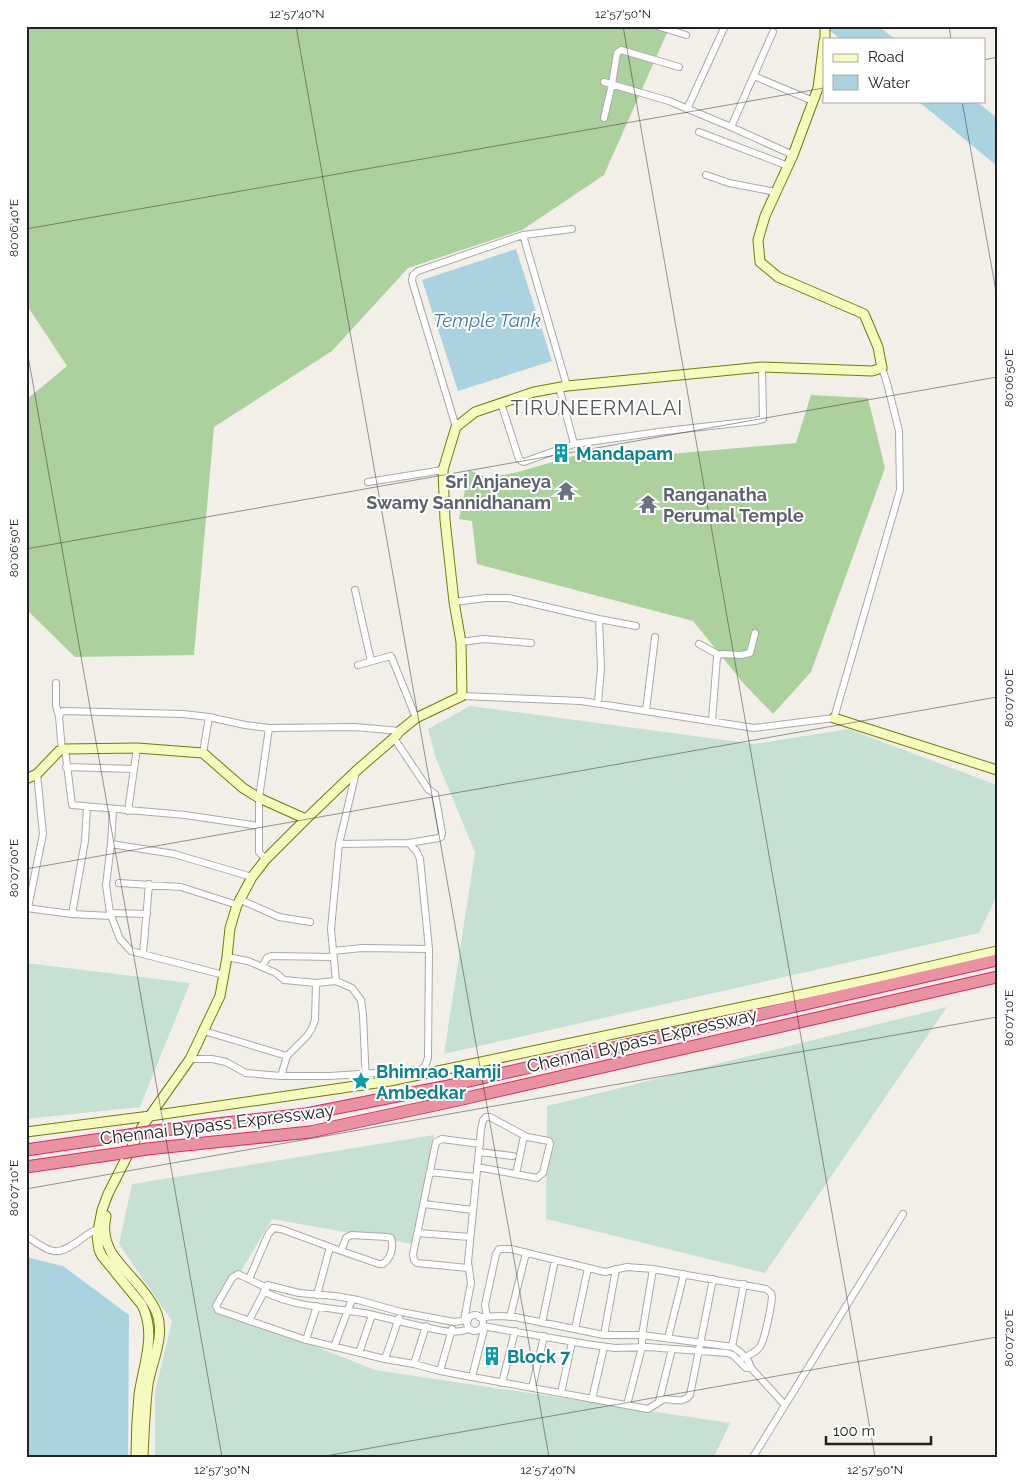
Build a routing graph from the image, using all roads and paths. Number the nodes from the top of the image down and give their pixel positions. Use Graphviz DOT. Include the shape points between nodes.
graph roads {
  1 [pos="657,26"];
  2 [pos="725,26"];
  3 [pos="683,31"];
  4 [pos="773,32"];
  5 [pos="823,53"];
  6 [pos="679,67"];
  7 [pos="754,76"];
  8 [pos="604,82"];
  9 [pos="612,84"];
  10 [pos="813,101"];
  11 [pos="687,109"];
  12 [pos="604,118"];
  13 [pos="731,127"];
  14 [pos="699,132"];
  15 [pos="793,156"];
  16 [pos="788,166"];
  17 [pos="706,175"];
  18 [pos="776,192"];
  19 [pos="572,229"];
  20 [pos="522,235"];
  21 [pos="762,367"];
  22 [pos="882,368"];
  23 [pos="563,387"];
  24 [pos="501,403"];
  25 [pos="456,427"];
  26 [pos="574,444"];
  27 [pos="443,470"];
  28 [pos="368,482"];
  29 [pos="355,590"];
  30 [pos="454,602"];
  31 [pos="599,619"];
  32 [pos="636,626"];
  33 [pos="755,633"];
  34 [pos="655,637"];
  35 [pos="461,642"];
  36 [pos="532,643"];
  37 [pos="699,644"];
  38 [pos="719,654"];
  39 [pos="371,661"];
  40 [pos="358,665"];
  41 [pos="56,683"];
  42 [pos="462,696"];
  43 [pos="598,703"];
  44 [pos="646,711"];
  45 [pos="59,717"];
  46 [pos="209,717"];
  47 [pos="416,718"];
  48 [pos="834,718"];
  49 [pos="712,721"];
  50 [pos="269,728"];
  51 [pos="397,735"];
  52 [pos="137,748"];
  53 [pos="64,749"];
  54 [pos="203,753"];
  55 [pos="66,767"];
  56 [pos="134,769"];
  57 [pos="997,770"];
  58 [pos="356,771"];
  59 [pos="37,774"];
  60 [pos="26,779"];
  61 [pos="259,798"];
  62 [pos="87,807"];
  63 [pos="113,809"];
  64 [pos="128,810"];
  65 [pos="306,818"];
  66 [pos="259,826"];
  67 [pos="409,843"];
  68 [pos="111,844"];
  69 [pos="340,844"];
  70 [pos="266,859"];
  71 [pos="252,877"];
  72 [pos="119,883"];
  73 [pos="149,884"];
  74 [pos="239,902"];
  75 [pos="27,908"];
  76 [pos="72,914"];
  77 [pos="147,914"];
  78 [pos="110,915"];
  79 [pos="310,922"];
  80 [pos="429,949"];
  81 [pos="997,951"];
  82 [pos="143,954"];
  83 [pos="333,954"];
  84 [pos="227,957"];
  85 [pos="997,960"];
  86 [pos="971,962"];
  87 [pos="262,967"];
  88 [pos="224,975"];
  89 [pos="997,977"];
  90 [pos="336,981"];
  91 [pos="316,983"];
  92 [pos="204,1031"];
  93 [pos="286,1056"];
  94 [pos="190,1059"];
  95 [pos="366,1074"];
  96 [pos="282,1076"];
  97 [pos="366,1084"];
  98 [pos="150,1116"];
  99 [pos="26,1132"];
  100 [pos="524,1136"];
  101 [pos="480,1144"];
  102 [pos="26,1150"];
  103 [pos="479,1152"];
  104 [pos="513,1156"];
  105 [pos="26,1167"];
  106 [pos="477,1167"];
  107 [pos="430,1172"];
  108 [pos="516,1174"];
  109 [pos="476,1177"];
  110 [pos="424,1204"];
  111 [pos="473,1210"];
  112 [pos="903,1214"];
  113 [pos="101,1229"];
  114 [pos="418,1234"];
  115 [pos="26,1236"];
  116 [pos="470,1238"];
  117 [pos="330,1247"];
  118 [pos="341,1251"];
  119 [pos="526,1253"];
  120 [pos="555,1260"];
  121 [pos="468,1268"];
  122 [pos="588,1268"];
  123 [pos="616,1269"];
  124 [pos="653,1269"];
  125 [pos="684,1274"];
  126 [pos="249,1279"];
  127 [pos="713,1279"];
  128 [pos="744,1284"];
  129 [pos="265,1288"];
  130 [pos="317,1296"];
  131 [pos="352,1299"];
  132 [pos="317,1306"];
  133 [pos="348,1310"];
  134 [pos="401,1312"];
  135 [pos="372,1315"];
  136 [pos="510,1316"];
  137 [pos="479,1317"];
  138 [pos="487,1317"];
  139 [pos="466,1320"];
  140 [pos="249,1321"];
  141 [pos="398,1321"];
  142 [pos="454,1322"];
  143 [pos="542,1323"];
  144 [pos="426,1326"];
  145 [pos="483,1326"];
  146 [pos="470,1329"];
  147 [pos="575,1330"];
  148 [pos="515,1331"];
  149 [pos="584,1331"];
  150 [pos="451,1332"];
  151 [pos="604,1335"];
  152 [pos="642,1335"];
  153 [pos="544,1336"];
  154 [pos="668,1338"];
  155 [pos="306,1340"];
  156 [pos="572,1342"];
  157 [pos="701,1343"];
  158 [pos="581,1344"];
  159 [pos="334,1347"];
  160 [pos="604,1347"];
  161 [pos="642,1347"];
  162 [pos="732,1347"];
  163 [pos="672,1349"];
  164 [pos="699,1351"];
  165 [pos="359,1353"];
  166 [pos="745,1356"];
  167 [pos="385,1359"];
  168 [pos="739,1361"];
  169 [pos="414,1364"];
  170 [pos="751,1368"];
  171 [pos="440,1371"];
  172 [pos="472,1377"];
  173 [pos="502,1383"];
  174 [pos="532,1388"];
  175 [pos="561,1393"];
  176 [pos="592,1399"];
  177 [pos="659,1401"];
  178 [pos="627,1405"];
  179 [pos="785,1405"];
  180 [pos="136,1457"];
  181 [pos="144,1457"];
  182 [pos="754,1457"];
  1 -- 3 [label="street"];
  2 -- 11 [label="street"];
  4 -- 7 [label="street"];
  5 -- 10 [label="main road"];
  6 -- 9 [label="street" via="621,50 617,54"];
  7 -- 10 [label="street"];
  7 -- 13 [label="street"];
  8 -- 9 [label="street"];
  9 -- 11 [label="street"];
  9 -- 12 [label="street"];
  10 -- 15 [label="main road"];
  11 -- 13 [label="street"];
  13 -- 15 [label="street"];
  14 -- 16 [label="street"];
  15 -- 16 [label="main road"];
  16 -- 18 [label="main road"];
  17 -- 18 [label="street"];
  18 -- 22 [label="main road" via="758,240 760,262 778,277 864,314 878,347"];
  19 -- 20 [label="street"];
  20 -- 23 [label="street"];
  20 -- 25 [label="street" via="413,275 412,281"];
  21 -- 22 [label="main road" via="872,371"];
  21 -- 23 [label="main road"];
  21 -- 26 [label="street" via="763,419 756,422"];
  22 -- 48 [label="street" via="899,431 900,490"];
  23 -- 24 [label="main road"];
  23 -- 26 [label="street"];
  24 -- 25 [label="main road" via="475,412"];
  24 -- 26 [label="street" via="520,461"];
  25 -- 27 [label="main road"];
  27 -- 28 [label="street"];
  27 -- 30 [label="main road"];
  29 -- 39 [label="street"];
  30 -- 31 [label="street" via="508,598"];
  30 -- 35 [label="main road"];
  31 -- 32 [label="street"];
  31 -- 43 [label="street" via="601,668"];
  33 -- 38 [label="street" via="750,653"];
  34 -- 44 [label="street"];
  35 -- 36 [label="street" via="484,639"];
  35 -- 42 [label="main road"];
  37 -- 38 [label="street"];
  38 -- 49 [label="street"];
  39 -- 40 [label="street"];
  39 -- 47 [label="street" via="391,656"];
  41 -- 45 [label="street"];
  42 -- 43 [label="street"];
  42 -- 47 [label="main road"];
  43 -- 44 [label="street"];
  44 -- 49 [label="street"];
  45 -- 46 [label="street" via="63,711"];
  45 -- 53 [label="street"];
  46 -- 50 [label="street"];
  46 -- 54 [label="street"];
  47 -- 51 [label="main road"];
  48 -- 49 [label="street" via="754,728"];
  48 -- 57 [label="main road"];
  50 -- 51 [label="street" via="355,727"];
  50 -- 61 [label="street"];
  51 -- 58 [label="main road"];
  51 -- 67 [label="street" via="428,789 435,794 442,833 438,838"];
  52 -- 53 [label="main road"];
  52 -- 54 [label="main road"];
  52 -- 56 [label="street"];
  53 -- 55 [label="street"];
  53 -- 59 [label="main road"];
  54 -- 61 [label="main road"];
  55 -- 56 [label="street"];
  55 -- 62 [label="street" via="72,805"];
  56 -- 64 [label="street"];
  58 -- 65 [label="main road"];
  58 -- 69 [label="street"];
  59 -- 60 [label="main road"];
  59 -- 75 [label="street" via="42,834"];
  61 -- 65 [label="main road"];
  61 -- 66 [label="street"];
  62 -- 63 [label="street"];
  62 -- 76 [label="street" via="85,841"];
  63 -- 64 [label="street"];
  63 -- 68 [label="street"];
  64 -- 66 [label="street"];
  65 -- 70 [label="main road"];
  66 -- 70 [label="street" via="259,852"];
  67 -- 69 [label="street"];
  67 -- 80 [label="street" via="420,859"];
  68 -- 71 [label="street" via="174,854"];
  68 -- 78 [label="street" via="106,885"];
  69 -- 83 [label="street" via="330,928"];
  70 -- 71 [label="main road"];
  71 -- 74 [label="main road"];
  72 -- 73 [label="street"];
  73 -- 74 [label="street" via="181,887"];
  73 -- 77 [label="street"];
  74 -- 79 [label="street" via="280,917"];
  74 -- 84 [label="main road" via="230,928"];
  75 -- 76 [label="street"];
  76 -- 78 [label="street"];
  77 -- 78 [label="street"];
  77 -- 82 [label="street"];
  78 -- 82 [label="street" via="120,939 132,950"];
  80 -- 83 [label="street" via="362,948"];
  80 -- 95 [label="street" via="426,1066 420,1070"];
  81 -- 86 [label="main road"];
  82 -- 88 [label="street"];
  83 -- 87 [label="street" via="271,956"];
  83 -- 90 [label="street"];
  84 -- 87 [label="street"];
  84 -- 88 [label="main road"];
  85 -- 86 [label="highway, Chennai Bypass Expressway"];
  86 -- 97 [label="main road"];
  86 -- 102 [label="highway, Chennai Bypass Expressway, bridge" via="443,1087 306,1114 154,1131"];
  87 -- 91 [label="street" via="284,980"];
  88 -- 92 [label="main road" via="220,996"];
  89 -- 105 [label="highway, Chennai Bypass Expressway, bridge" via="310,1132 147,1149"];
  90 -- 91 [label="street"];
  90 -- 95 [label="street" via="352,988 360,1000"];
  91 -- 93 [label="street" via="312,1028"];
  92 -- 93 [label="street"];
  92 -- 94 [label="main road"];
  93 -- 96 [label="street"];
  94 -- 96 [label="street" via="212,1059 226,1062 246,1073"];
  94 -- 98 [label="main road"];
  95 -- 96 [label="street"];
  95 -- 97 [label="street"];
  97 -- 98 [label="main road"];
  98 -- 99 [label="main road"];
  98 -- 113 [label="main road"];
  100 -- 101 [label="street" via="486,1117"];
  100 -- 108 [label="street"];
  100 -- 108 [label="street" via="549,1142 550,1148 542,1175 537,1178"];
  101 -- 103 [label="street"];
  101 -- 107 [label="street" via="438,1140"];
  103 -- 104 [label="street"];
  103 -- 106 [label="street"];
  106 -- 108 [label="street"];
  106 -- 109 [label="street"];
  107 -- 109 [label="street"];
  107 -- 110 [label="street"];
  109 -- 111 [label="street"];
  110 -- 111 [label="street"];
  110 -- 114 [label="street"];
  111 -- 116 [label="street"];
  112 -- 179 [label="street"];
  113 -- 115 [label="street" via="56,1252"];
  113 -- 180 [label="main road" via="98,1243 102,1256 139,1300 148,1320 149,1343 139,1397"];
  113 -- 181 [label="main road" via="111,1252 150,1300 159,1320 149,1377"];
  114 -- 116 [label="street"];
  114 -- 121 [label="street" via="414,1254 417,1263"];
  116 -- 121 [label="street"];
  117 -- 118 [label="street"];
  117 -- 126 [label="street" via="273,1228"];
  117 -- 130 [label="street"];
  118 -- 118 [label="street" via="383,1264 389,1258 392,1242 387,1237 351,1235 346,1238"];
  119 -- 120 [label="street"];
  119 -- 136 [label="street"];
  119 -- 138 [label="street" via="503,1248 497,1251 485,1305"];
  120 -- 122 [label="street"];
  120 -- 143 [label="street"];
  121 -- 139 [label="street" via="471,1283"];
  122 -- 123 [label="street" via="608,1272"];
  122 -- 147 [label="street"];
  123 -- 124 [label="street"];
  123 -- 151 [label="street"];
  124 -- 125 [label="street"];
  124 -- 152 [label="street"];
  125 -- 127 [label="street"];
  125 -- 154 [label="street"];
  126 -- 129 [label="street"];
  126 -- 140 [label="street" via="238,1274 232,1278 216,1306 218,1310"];
  127 -- 128 [label="street"];
  127 -- 157 [label="street"];
  128 -- 162 [label="street"];
  128 -- 166 [label="street" via="766,1289 772,1297 762,1343 756,1351"];
  129 -- 130 [label="street" via="267,1285"];
  129 -- 132 [label="street" via="267,1293 284,1300"];
  129 -- 140 [label="street"];
  130 -- 131 [label="street"];
  131 -- 133 [label="street"];
  131 -- 134 [label="street"];
  132 -- 133 [label="street"];
  132 -- 155 [label="street"];
  133 -- 135 [label="street"];
  133 -- 159 [label="street"];
  134 -- 141 [label="street"];
  134 -- 142 [label="street"];
  135 -- 141 [label="street"];
  135 -- 165 [label="street"];
  136 -- 138 [label="street"];
  136 -- 143 [label="street"];
  137 -- 138 [label="street"];
  137 -- 139 [label="street" via="472,1316"];
  137 -- 145 [label="street"];
  139 -- 142 [label="street"];
  139 -- 146 [label="street"];
  140 -- 155 [label="street"];
  141 -- 144 [label="street"];
  141 -- 167 [label="street"];
  142 -- 150 [label="street"];
  143 -- 147 [label="street"];
  144 -- 150 [label="street"];
  144 -- 169 [label="street"];
  145 -- 146 [label="street" via="476,1331"];
  145 -- 148 [label="street"];
  145 -- 172 [label="street"];
  146 -- 150 [label="street"];
  147 -- 149 [label="street"];
  148 -- 153 [label="street"];
  148 -- 173 [label="street"];
  149 -- 151 [label="street"];
  149 -- 158 [label="street"];
  150 -- 171 [label="street"];
  151 -- 152 [label="street"];
  152 -- 154 [label="street"];
  152 -- 161 [label="street"];
  153 -- 156 [label="street"];
  153 -- 174 [label="street"];
  154 -- 157 [label="street"];
  155 -- 159 [label="street"];
  156 -- 158 [label="street"];
  156 -- 175 [label="street"];
  157 -- 162 [label="street"];
  157 -- 164 [label="street"];
  158 -- 160 [label="street"];
  159 -- 165 [label="street"];
  160 -- 161 [label="street"];
  160 -- 176 [label="street"];
  161 -- 163 [label="street"];
  161 -- 178 [label="street"];
  162 -- 166 [label="street"];
  163 -- 164 [label="street"];
  163 -- 177 [label="street"];
  164 -- 168 [label="street" via="730,1354"];
  164 -- 177 [label="street" via="689,1397 679,1402"];
  165 -- 167 [label="street"];
  166 -- 168 [label="street"];
  166 -- 170 [label="street"];
  167 -- 169 [label="street"];
  168 -- 170 [label="street" via="746,1368"];
  169 -- 171 [label="street"];
  170 -- 179 [label="street"];
  171 -- 172 [label="street"];
  172 -- 173 [label="street"];
  173 -- 174 [label="street"];
  174 -- 175 [label="street"];
  175 -- 176 [label="street"];
  176 -- 178 [label="street"];
  177 -- 178 [label="street" via="648,1409"];
  179 -- 182 [label="street"];
}
